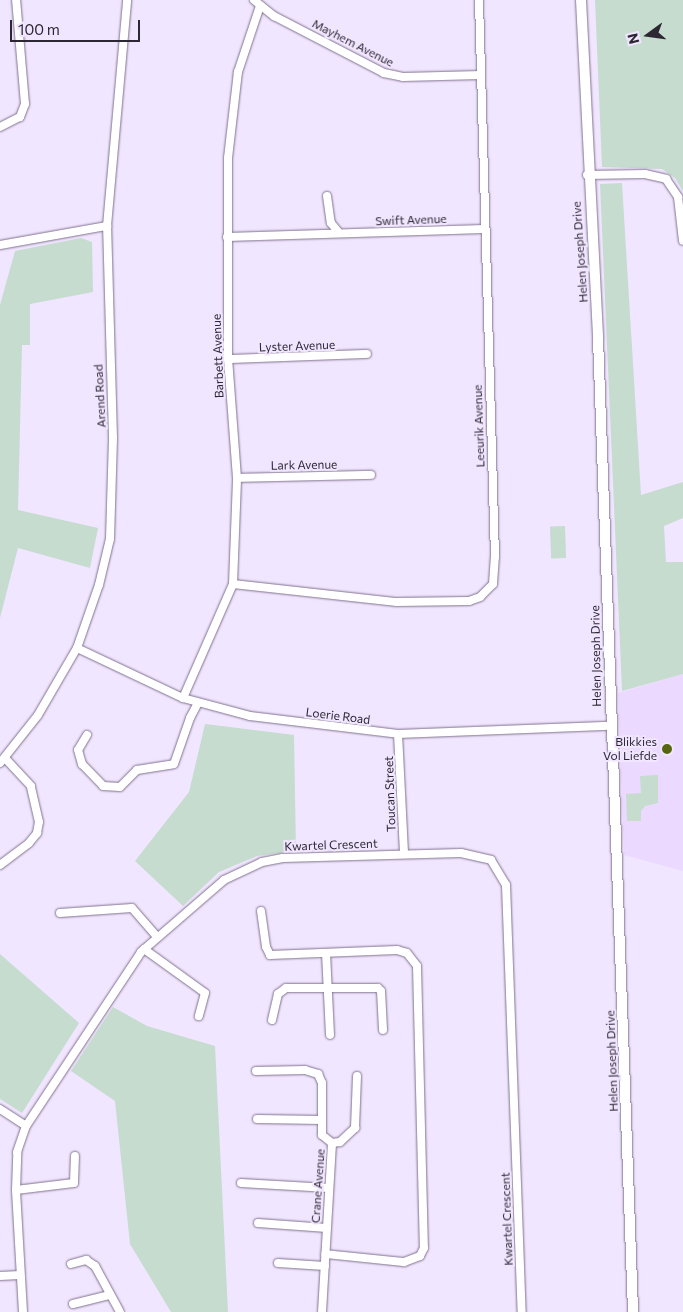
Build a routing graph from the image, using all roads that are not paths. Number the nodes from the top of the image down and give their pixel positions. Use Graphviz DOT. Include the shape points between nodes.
graph roads {
  1 [pos="16,0"];
  2 [pos="127,0"];
  3 [pos="254,0"];
  4 [pos="480,0"];
  5 [pos="581,0"];
  6 [pos="260,6"];
  7 [pos="481,74"];
  8 [pos="0,126"];
  9 [pos="588,175"];
  10 [pos="327,196"];
  11 [pos="107,226"];
  12 [pos="484,229"];
  13 [pos="339,233"];
  14 [pos="227,237"];
  15 [pos="683,241"];
  16 [pos="0,245"];
  17 [pos="368,354"];
  18 [pos="228,360"];
  19 [pos="371,474"];
  20 [pos="237,478"];
  21 [pos="234,584"];
  22 [pos="77,648"];
  23 [pos="183,698"];
  24 [pos="198,703"];
  25 [pos="610,726"];
  26 [pos="398,734"];
  27 [pos="86,735"];
  28 [pos="2,760"];
  29 [pos="404,854"];
  30 [pos="0,864"];
  31 [pos="261,911"];
  32 [pos="60,913"];
  33 [pos="157,937"];
  34 [pos="144,949"];
  35 [pos="326,952"];
  36 [pos="328,988"];
  37 [pos="199,1016"];
  38 [pos="272,1020"];
  39 [pos="383,1030"];
  40 [pos="330,1035"];
  41 [pos="256,1071"];
  42 [pos="358,1076"];
  43 [pos="0,1109"];
  44 [pos="257,1119"];
  45 [pos="322,1120"];
  46 [pos="26,1126"];
  47 [pos="332,1143"];
  48 [pos="75,1156"];
  49 [pos="241,1183"];
  50 [pos="329,1188"];
  51 [pos="16,1190"];
  52 [pos="258,1223"];
  53 [pos="327,1228"];
  54 [pos="326,1254"];
  55 [pos="278,1263"];
  56 [pos="71,1264"];
  57 [pos="324,1266"];
  58 [pos="0,1276"];
  59 [pos="20,1276"];
  60 [pos="110,1295"];
  61 [pos="73,1304"];
  62 [pos="23,1312"];
  63 [pos="120,1312"];
  64 [pos="322,1312"];
  65 [pos="522,1312"];
  66 [pos="633,1312"];
  1 -- 8 [label="street" via="25,104 20,117"];
  2 -- 11 [label="street, Arend Road"];
  3 -- 6 [label="street, Mayhem Avenue"];
  4 -- 7 [label="street, Leeurik Avenue"];
  5 -- 9 [label="street, Helen Joseph Drive"];
  6 -- 7 [label="street, Mayhem Avenue" via="384,73 403,77"];
  6 -- 14 [label="street, Barbett Avenue" via="238,72 232,112"];
  7 -- 12 [label="street, Leeurik Avenue"];
  9 -- 15 [label="street" via="645,174 666,179 678,196"];
  9 -- 25 [label="street, Helen Joseph Drive" via="598,338"];
  10 -- 13 [label="street" via="331,223"];
  11 -- 16 [label="street"];
  11 -- 22 [label="street, Arend Road" via="113,438 110,539 99,585"];
  12 -- 13 [label="street, Swift Avenue"];
  12 -- 21 [label="street, Leeurik Avenue" via="495,556 493,584 480,597 468,601 396,602"];
  13 -- 14 [label="street, Swift Avenue"];
  14 -- 18 [label="street, Barbett Avenue"];
  17 -- 18 [label="street, Lyster Avenue"];
  18 -- 20 [label="street, Barbett Avenue"];
  19 -- 20 [label="street, Lark Avenue"];
  20 -- 21 [label="street, Barbett Avenue"];
  21 -- 23 [label="street, Barbett Avenue"];
  22 -- 23 [label="street, Loerie Road"];
  22 -- 28 [label="street, Arend Road" via="38,715"];
  23 -- 24 [label="street, Loerie Road"];
  24 -- 26 [label="street, Loerie Road" via="250,716"];
  24 -- 27 [label="street" via="174,764 141,768 120,787 103,786 82,764 78,750"];
  25 -- 26 [label="street, Loerie Road"];
  25 -- 66 [label="street, Helen Joseph Drive"];
  26 -- 29 [label="street, Toucan Street"];
  28 -- 30 [label="street" via="31,786 39,822 37,833 29,843"];
  29 -- 33 [label="street, Kwartel Crescent" via="283,858 262,862 224,880"];
  29 -- 65 [label="street, Kwartel Crescent" via="482,855 498,867 506,885"];
  31 -- 35 [label="street" via="270,955"];
  32 -- 33 [label="street" via="132,908"];
  33 -- 34 [label="street, Kwartel Crescent"];
  34 -- 37 [label="street" via="205,993"];
  34 -- 46 [label="street, Kwartel Crescent"];
  35 -- 36 [label="street"];
  35 -- 54 [label="street" via="396,950 407,953 417,966 426,1238 420,1256 404,1262"];
  36 -- 38 [label="street" via="280,990"];
  36 -- 39 [label="street" via="378,988 381,991"];
  36 -- 40 [label="street"];
  41 -- 45 [label="street" via="305,1070 318,1074 322,1083"];
  42 -- 47 [label="street, Crane Avenue" via="356,1128 340,1142"];
  43 -- 46 [label="street"];
  44 -- 45 [label="street"];
  45 -- 47 [label="street" via="322,1135"];
  46 -- 51 [label="street, Kwartel Crescent" via="17,1152"];
  47 -- 50 [label="street, Crane Avenue"];
  48 -- 51 [label="street" via="74,1183"];
  49 -- 50 [label="street"];
  50 -- 53 [label="street, Crane Avenue"];
  51 -- 59 [label="street, Kwartel Crescent"];
  52 -- 53 [label="street"];
  53 -- 54 [label="street, Crane Avenue"];
  54 -- 57 [label="street, Crane Avenue"];
  55 -- 57 [label="street"];
  56 -- 60 [label="street" via="91,1262"];
  57 -- 64 [label="street, Crane Avenue"];
  58 -- 59 [label="street"];
  59 -- 62 [label="street, Kwartel Crescent"];
  60 -- 61 [label="street"];
  60 -- 63 [label="street"];
}
